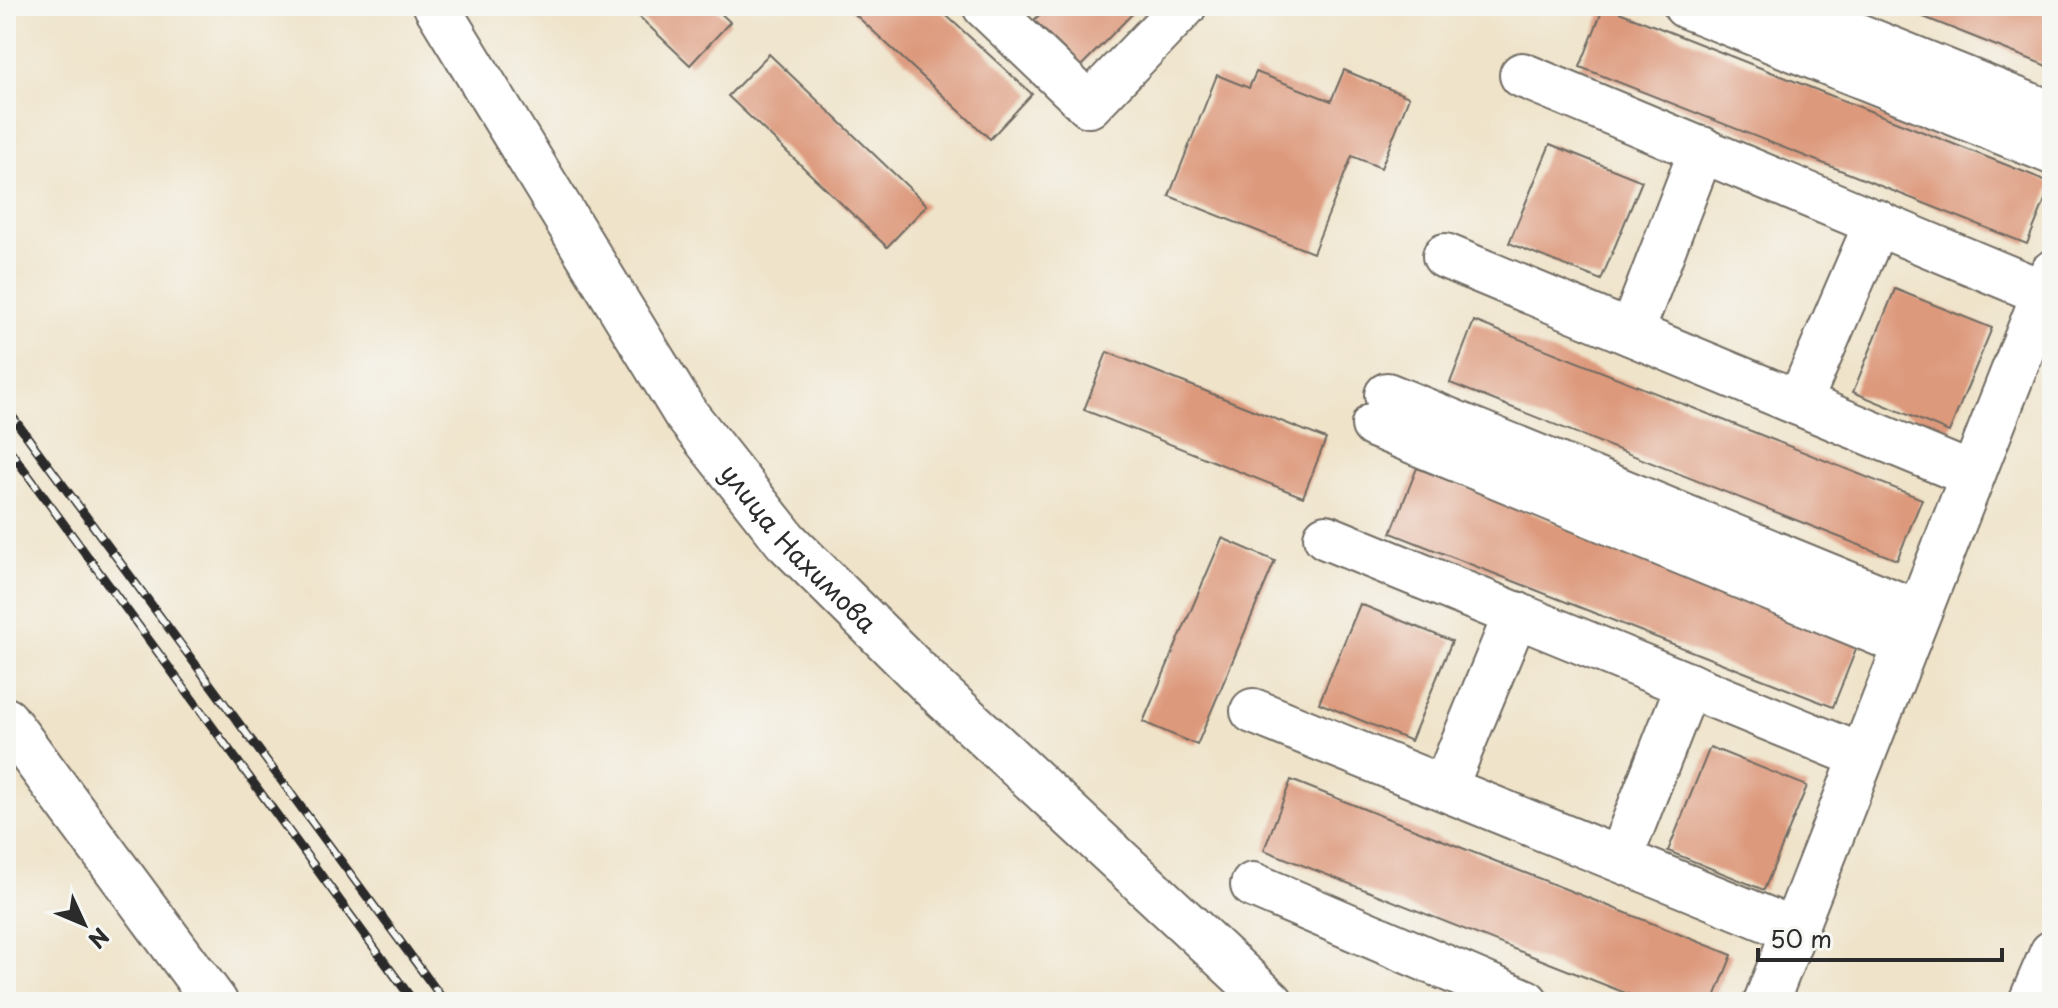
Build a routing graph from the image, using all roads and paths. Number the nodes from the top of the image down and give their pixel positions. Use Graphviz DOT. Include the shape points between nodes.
graph roads {
  1 [pos="436,6"];
  2 [pos="1184,6"];
  3 [pos="1686,6"];
  4 [pos="1784,6"];
  5 [pos="1001,11"];
  6 [pos="1848,52"];
  7 [pos="1522,75"];
  8 [pos="2052,114"];
  9 [pos="1702,149"];
  10 [pos="2052,152"];
  11 [pos="1877,222"];
  12 [pos="1445,256"];
  13 [pos="2048,283"];
  14 [pos="1631,333"];
  15 [pos="1799,403"];
  16 [pos="1381,410"];
  17 [pos="1972,475"];
  18 [pos="1326,537"];
  19 [pos="1516,614"];
  20 [pos="1911,628"];
  21 [pos="1688,685"];
  22 [pos="1253,711"];
  23 [pos="6,720"];
  24 [pos="1861,756"];
  25 [pos="1445,787"];
  26 [pos="1620,858"];
  27 [pos="1253,885"];
  28 [pos="1796,931"];
  29 [pos="2052,953"];
  30 [pos="215,1002"];
  31 [pos="1271,1002"];
  32 [pos="1526,1002"];
  33 [pos="1766,1002"];
  34 [pos="2031,1002"];
  1 -- 31 [label="street, улица Нахимова" via="685,413 786,541 932,686"];
  2 -- 5 [label="street" via="1089,105"];
  3 -- 6 [label="street"];
  4 -- 6 [label="street"];
  6 -- 8 [label="street"];
  6 -- 10 [label="street"];
  7 -- 9 [label="street"];
  9 -- 11 [label="street"];
  9 -- 14 [label="street"];
  11 -- 13 [label="street"];
  11 -- 15 [label="street"];
  12 -- 14 [label="street"];
  13 -- 17 [label="street"];
  14 -- 15 [label="street"];
  15 -- 17 [label="street"];
  16 -- 20 [label="street"];
  17 -- 20 [label="street"];
  18 -- 19 [label="street"];
  19 -- 21 [label="street"];
  19 -- 25 [label="street"];
  20 -- 24 [label="street"];
  21 -- 24 [label="street"];
  21 -- 26 [label="street"];
  22 -- 25 [label="street"];
  23 -- 30 [label="street"];
  24 -- 28 [label="street"];
  25 -- 26 [label="street"];
  26 -- 28 [label="street"];
  27 -- 32 [label="street"];
  28 -- 33 [label="street"];
  29 -- 34 [label="street"];
}
